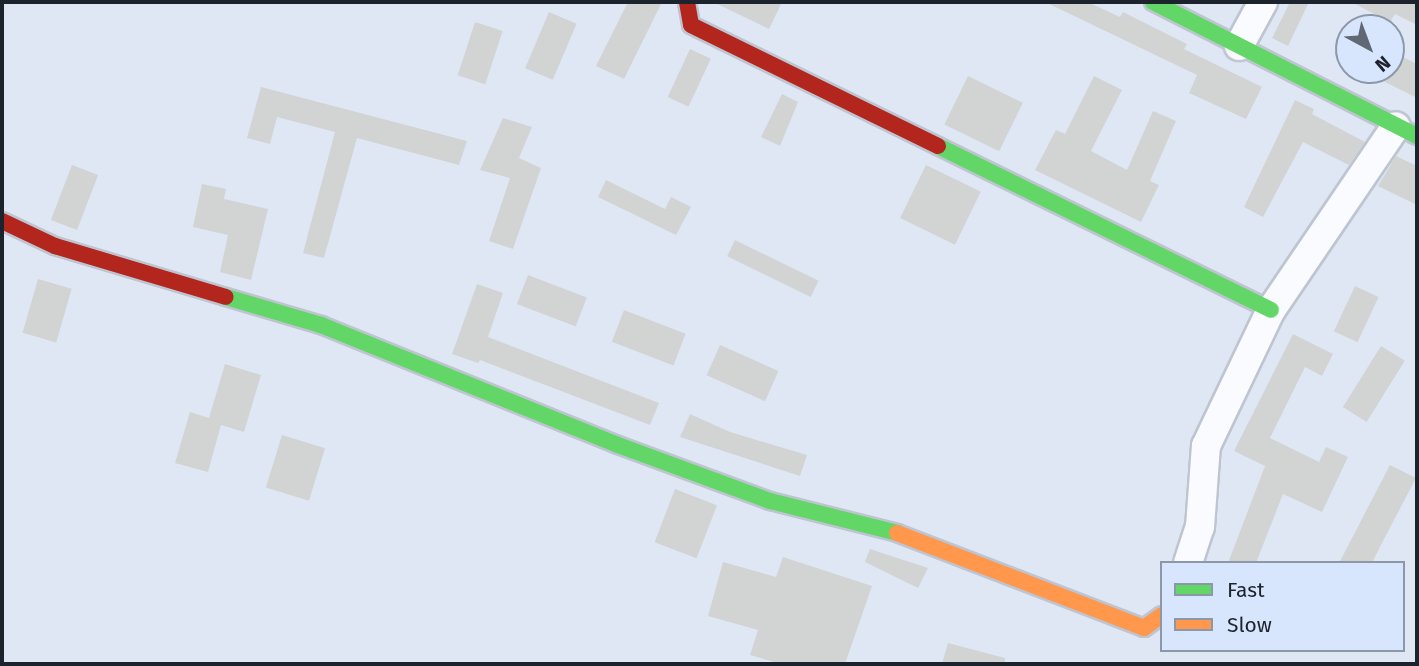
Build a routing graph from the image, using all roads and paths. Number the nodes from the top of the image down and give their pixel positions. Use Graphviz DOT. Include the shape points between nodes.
graph roads {
  1 [pos="687,2"];
  2 [pos="1153,2"];
  3 [pos="1263,2"];
  4 [pos="1240,46"];
  5 [pos="1407,131"];
  6 [pos="2,221"];
  7 [pos="1271,310"];
  8 [pos="1189,561"];
  9 [pos="1160,616"];
  1 -- 7 [label="street" via="691,25"];
  2 -- 4 [label="street"];
  3 -- 4 [label="street"];
  4 -- 5 [label="street"];
  5 -- 7 [label="street"];
  6 -- 9 [label="street" via="55,246 321,325 770,501 902,534 1144,628"];
  7 -- 8 [label="street" via="1206,446 1200,527"];
}
